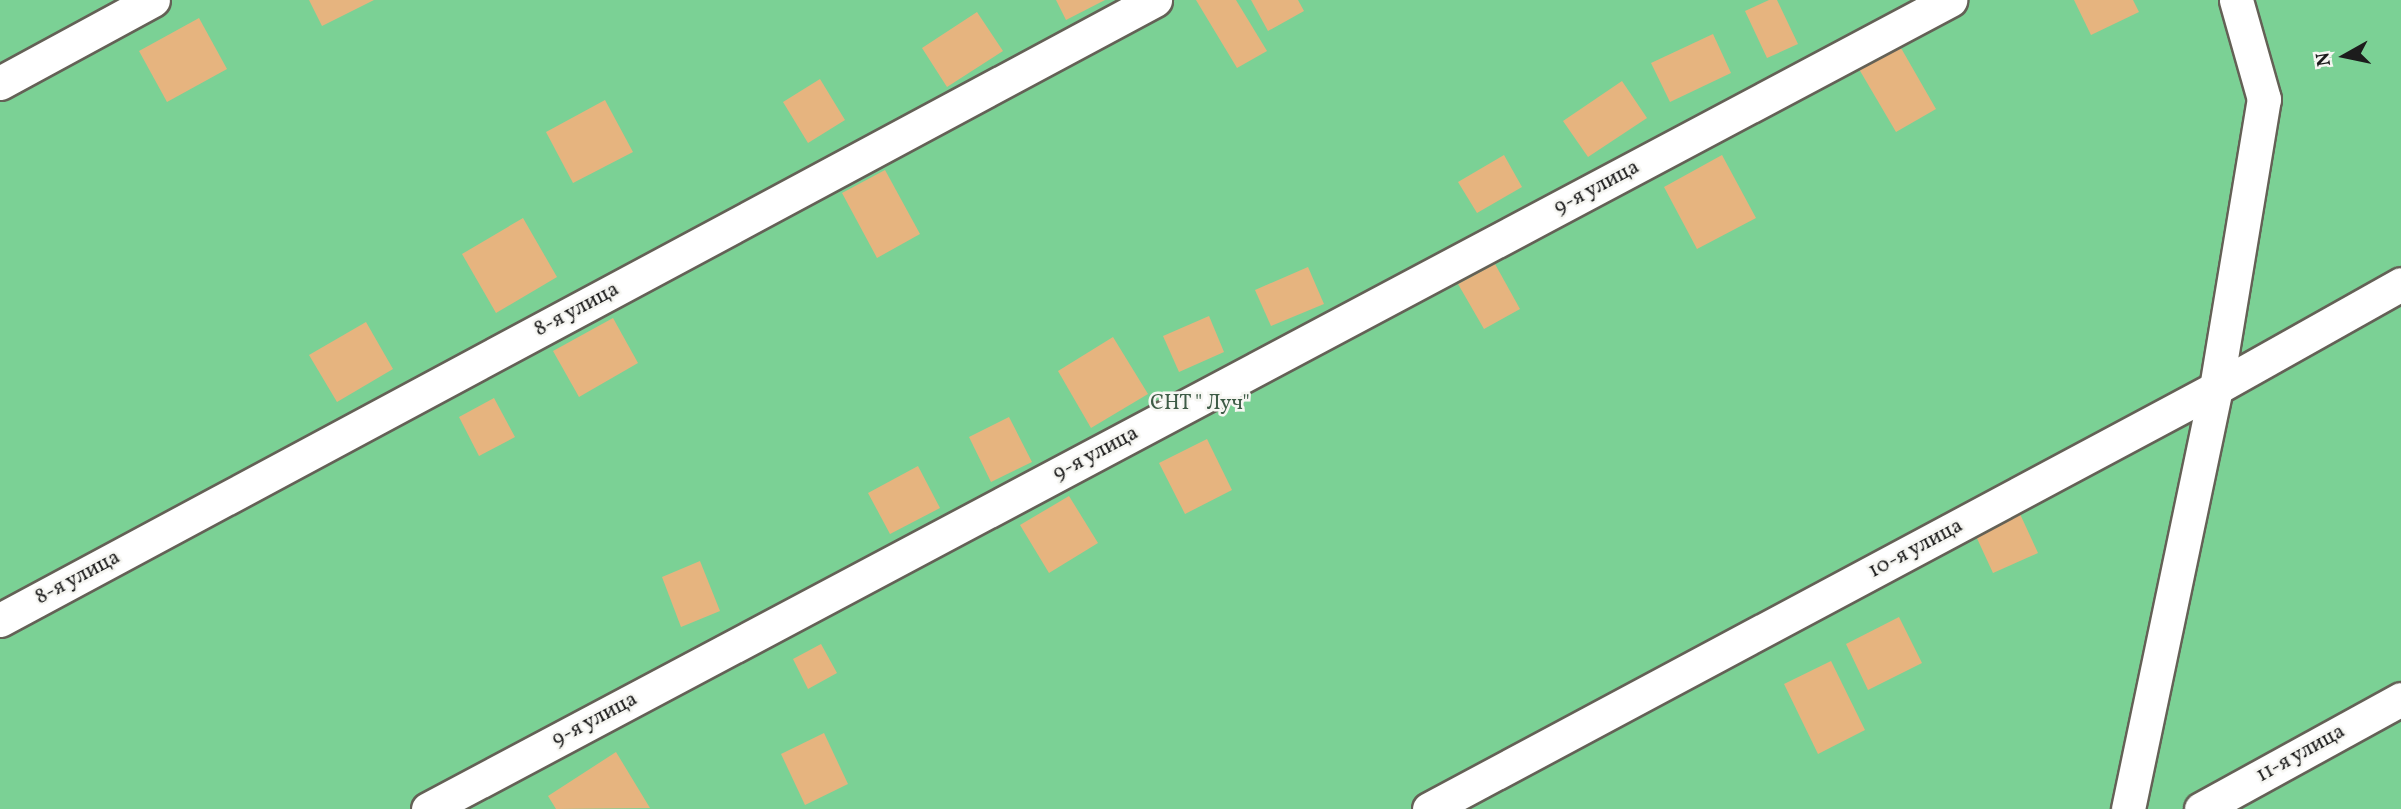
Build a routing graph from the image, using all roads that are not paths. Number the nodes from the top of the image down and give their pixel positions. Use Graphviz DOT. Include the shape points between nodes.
graph roads {
  1 [pos="153,0"];
  2 [pos="1155,0"];
  3 [pos="1950,0"];
  4 [pos="2236,0"];
  5 [pos="0,83"];
  6 [pos="2401,284"];
  7 [pos="2216,388"];
  8 [pos="0,620"];
  9 [pos="2401,699"];
  10 [pos="428,809"];
  11 [pos="1429,809"];
  12 [pos="2128,809"];
  13 [pos="2201,809"];
  1 -- 5 [label="street"];
  2 -- 8 [label="street, 8-я улица"];
  3 -- 10 [label="street, 9-я улица"];
  4 -- 7 [label="street" via="2264,99"];
  6 -- 7 [label="street, 10-я улица"];
  7 -- 11 [label="street, 10-я улица"];
  7 -- 12 [label="street"];
  9 -- 13 [label="street, 11-я улица"];
}
